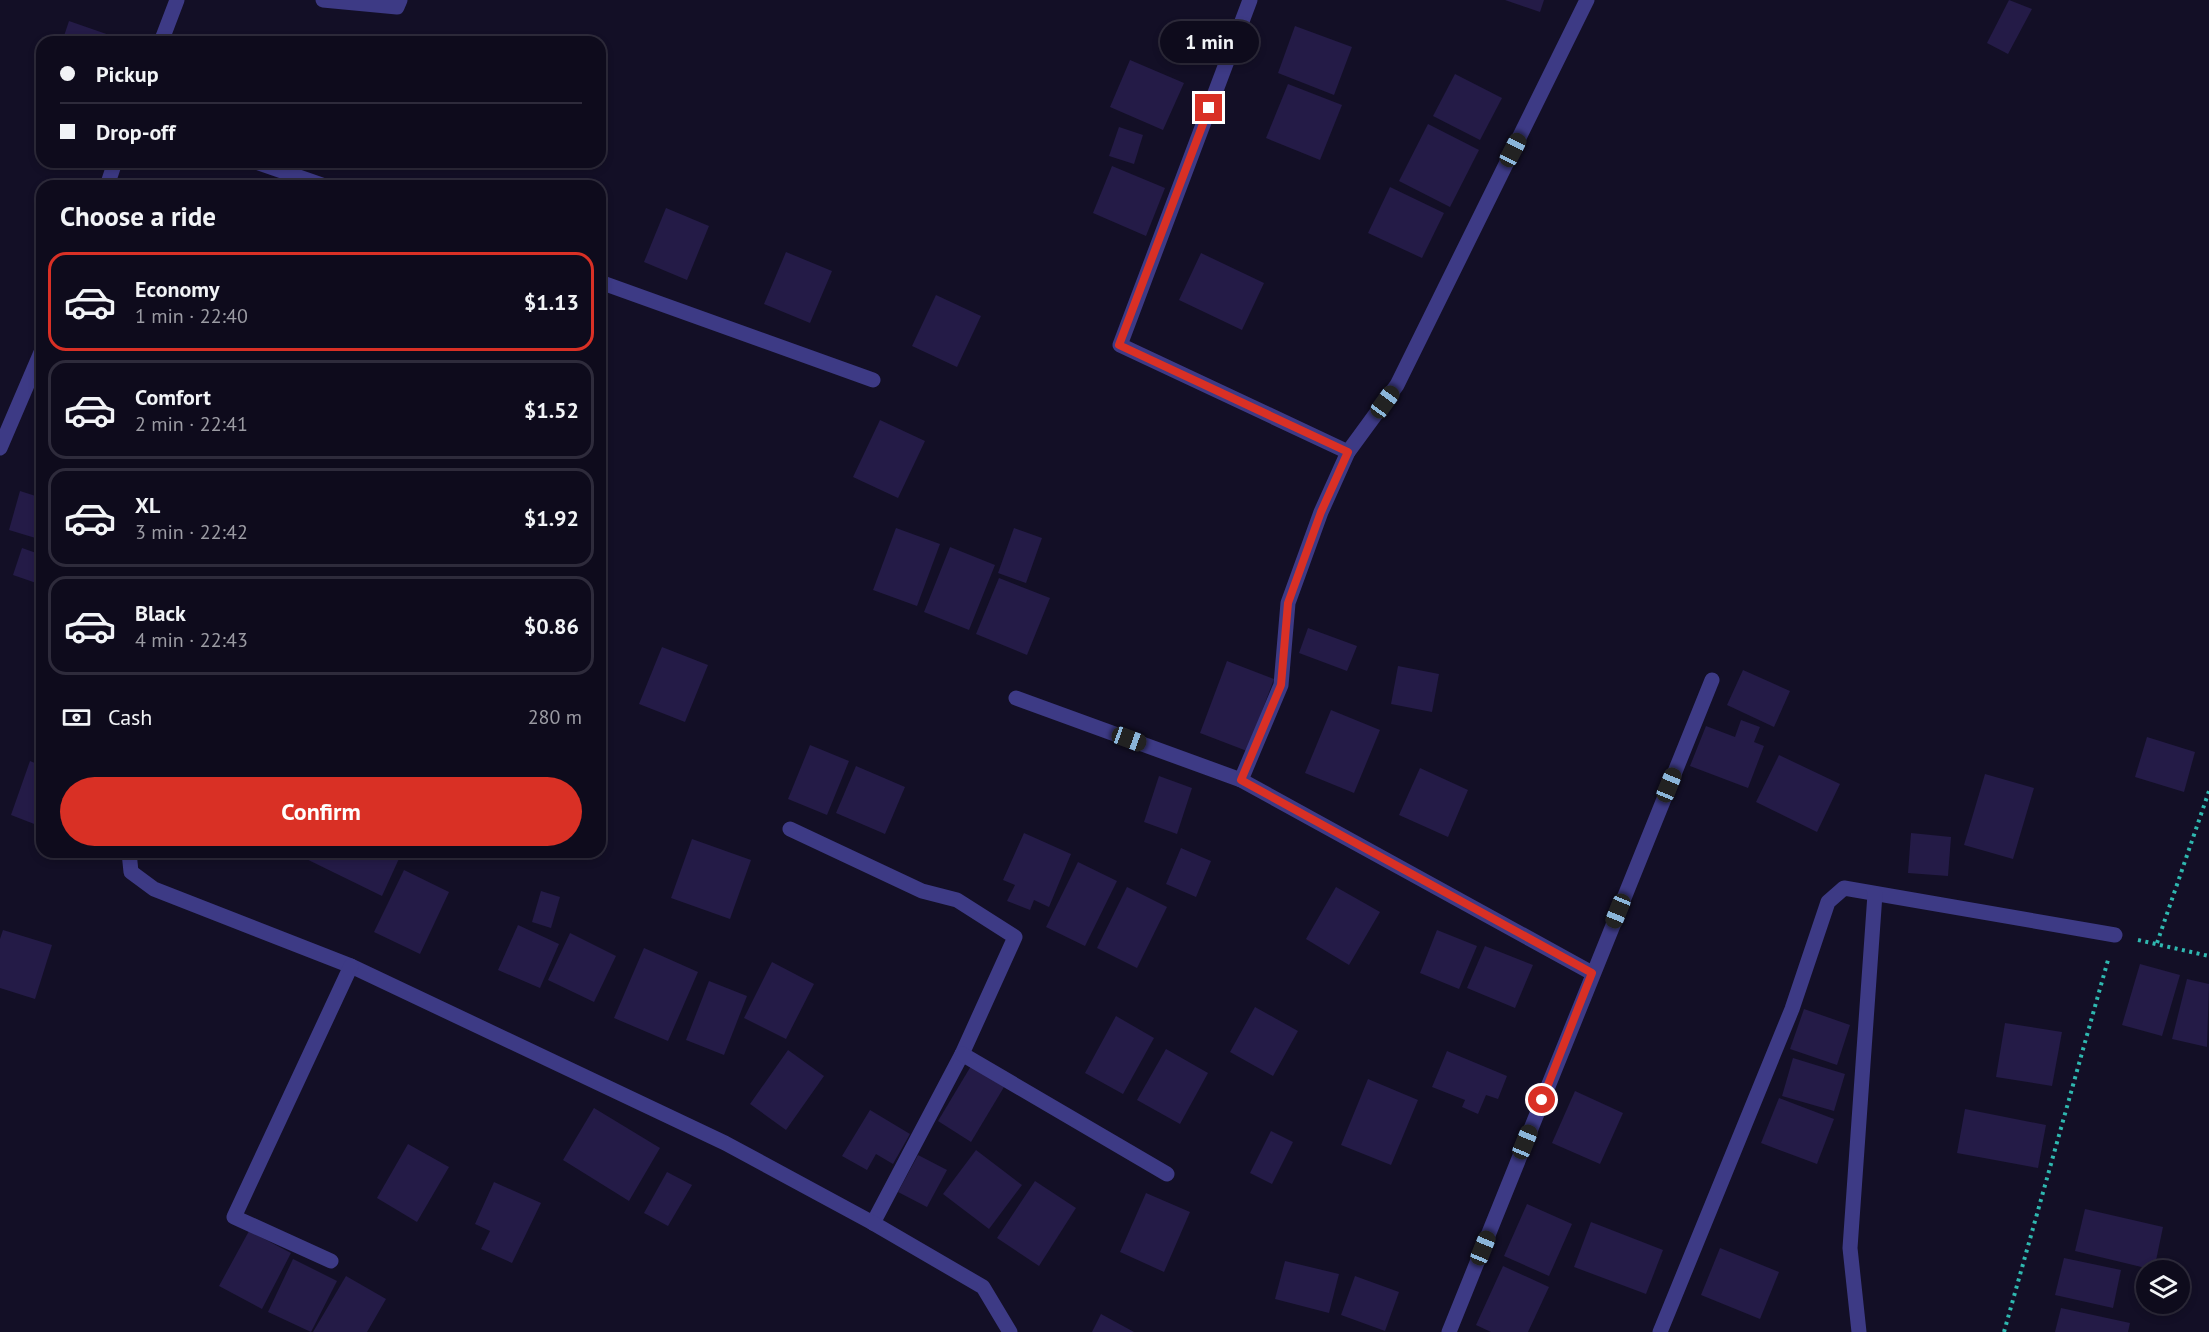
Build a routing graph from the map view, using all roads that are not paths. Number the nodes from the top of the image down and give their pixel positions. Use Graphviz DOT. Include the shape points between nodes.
graph roads {
  1 [pos="177,0"];
  2 [pos="323,0"];
  3 [pos="400,0"];
  4 [pos="1250,0"];
  5 [pos="1587,0"];
  6 [pos="163,36"];
  7 [pos="273,168"];
  8 [pos="308,180"];
  9 [pos="606,284"];
  10 [pos="36,364"];
  11 [pos="873,380"];
  12 [pos="0,448"];
  13 [pos="1348,452"];
  14 [pos="1712,680"];
  15 [pos="1016,698"];
  16 [pos="1241,780"];
  17 [pos="790,829"];
  18 [pos="130,858"];
  19 [pos="1875,894"];
  20 [pos="2115,935"];
  21 [pos="351,966"];
  22 [pos="1592,973"];
  23 [pos="962,1054"];
  24 [pos="1167,1174"];
  25 [pos="873,1223"];
  26 [pos="331,1261"];
  27 [pos="1010,1332"];
  28 [pos="1449,1332"];
  29 [pos="1660,1332"];
  30 [pos="1859,1332"];
  1 -- 6 [label="street"];
  2 -- 3 [label="street" via="397,7"];
  4 -- 13 [label="street" via="1119,345"];
  5 -- 13 [label="street" via="1397,385"];
  7 -- 8 [label="street"];
  9 -- 11 [label="street"];
  10 -- 12 [label="street"];
  13 -- 16 [label="street" via="1288,603 1281,685"];
  14 -- 22 [label="street"];
  15 -- 16 [label="street"];
  16 -- 22 [label="street"];
  17 -- 23 [label="street" via="922,891 957,900 1015,937"];
  18 -- 21 [label="street" via="131,872 154,889"];
  19 -- 20 [label="street"];
  19 -- 29 [label="street" via="1844,888 1828,902 1792,1009"];
  19 -- 30 [label="street" via="1850,1248"];
  21 -- 25 [label="street" via="725,1143"];
  21 -- 26 [label="street" via="234,1217"];
  22 -- 28 [label="street"];
  23 -- 24 [label="street"];
  23 -- 25 [label="street"];
  25 -- 27 [label="street" via="983,1287"];
}
